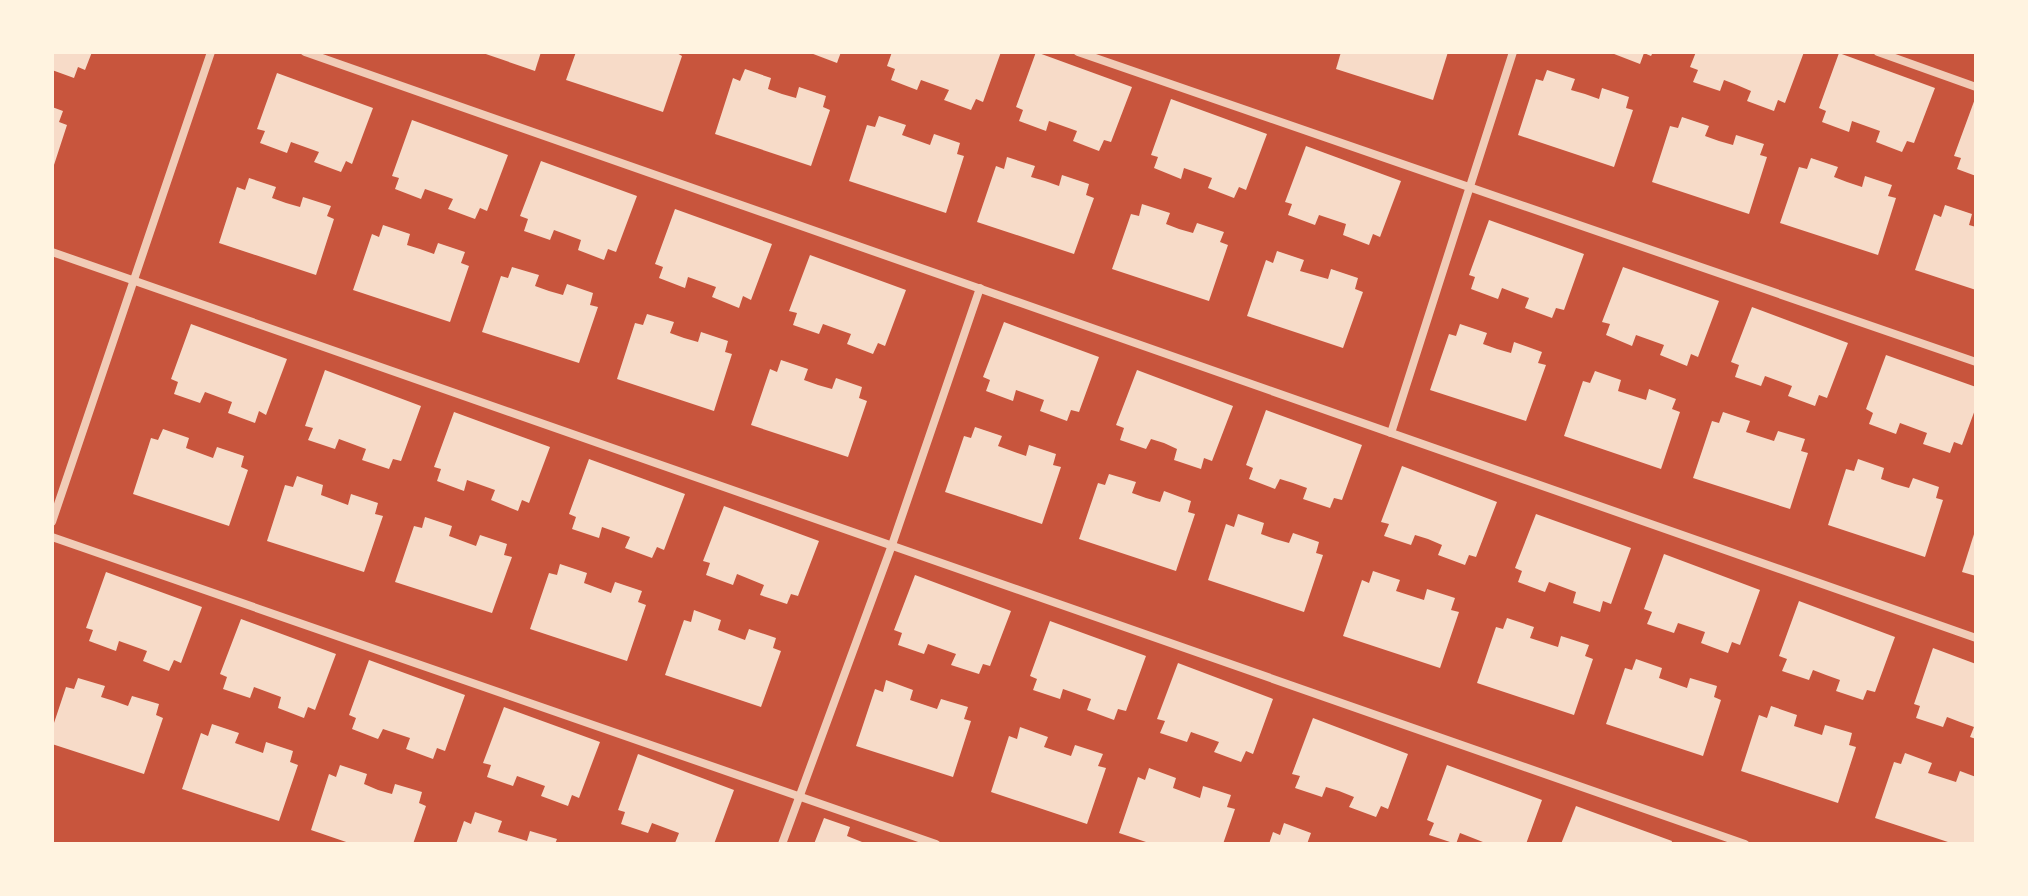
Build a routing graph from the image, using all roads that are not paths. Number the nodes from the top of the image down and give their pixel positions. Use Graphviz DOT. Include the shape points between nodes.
graph roads {
  1 [pos="211,52"];
  2 [pos="305,52"];
  3 [pos="1078,52"];
  4 [pos="1513,52"];
  5 [pos="1878,52"];
  6 [pos="1976,87"];
  7 [pos="1470,189"];
  8 [pos="52,252"];
  9 [pos="135,281"];
  10 [pos="980,288"];
  11 [pos="1976,362"];
  12 [pos="1391,433"];
  13 [pos="52,522"];
  14 [pos="52,537"];
  15 [pos="892,545"];
  16 [pos="1976,638"];
  17 [pos="800,797"];
  18 [pos="782,844"];
  19 [pos="936,844"];
  20 [pos="1745,844"];
  1 -- 9 [label="street"];
  2 -- 10 [label="street"];
  3 -- 7 [label="street"];
  4 -- 7 [label="street"];
  5 -- 6 [label="street"];
  7 -- 11 [label="street"];
  7 -- 12 [label="street"];
  8 -- 9 [label="street"];
  9 -- 13 [label="street"];
  9 -- 15 [label="street"];
  10 -- 12 [label="street"];
  10 -- 15 [label="street"];
  12 -- 16 [label="street"];
  14 -- 17 [label="street"];
  15 -- 17 [label="street"];
  15 -- 20 [label="street"];
  17 -- 18 [label="street"];
  17 -- 19 [label="street"];
}
